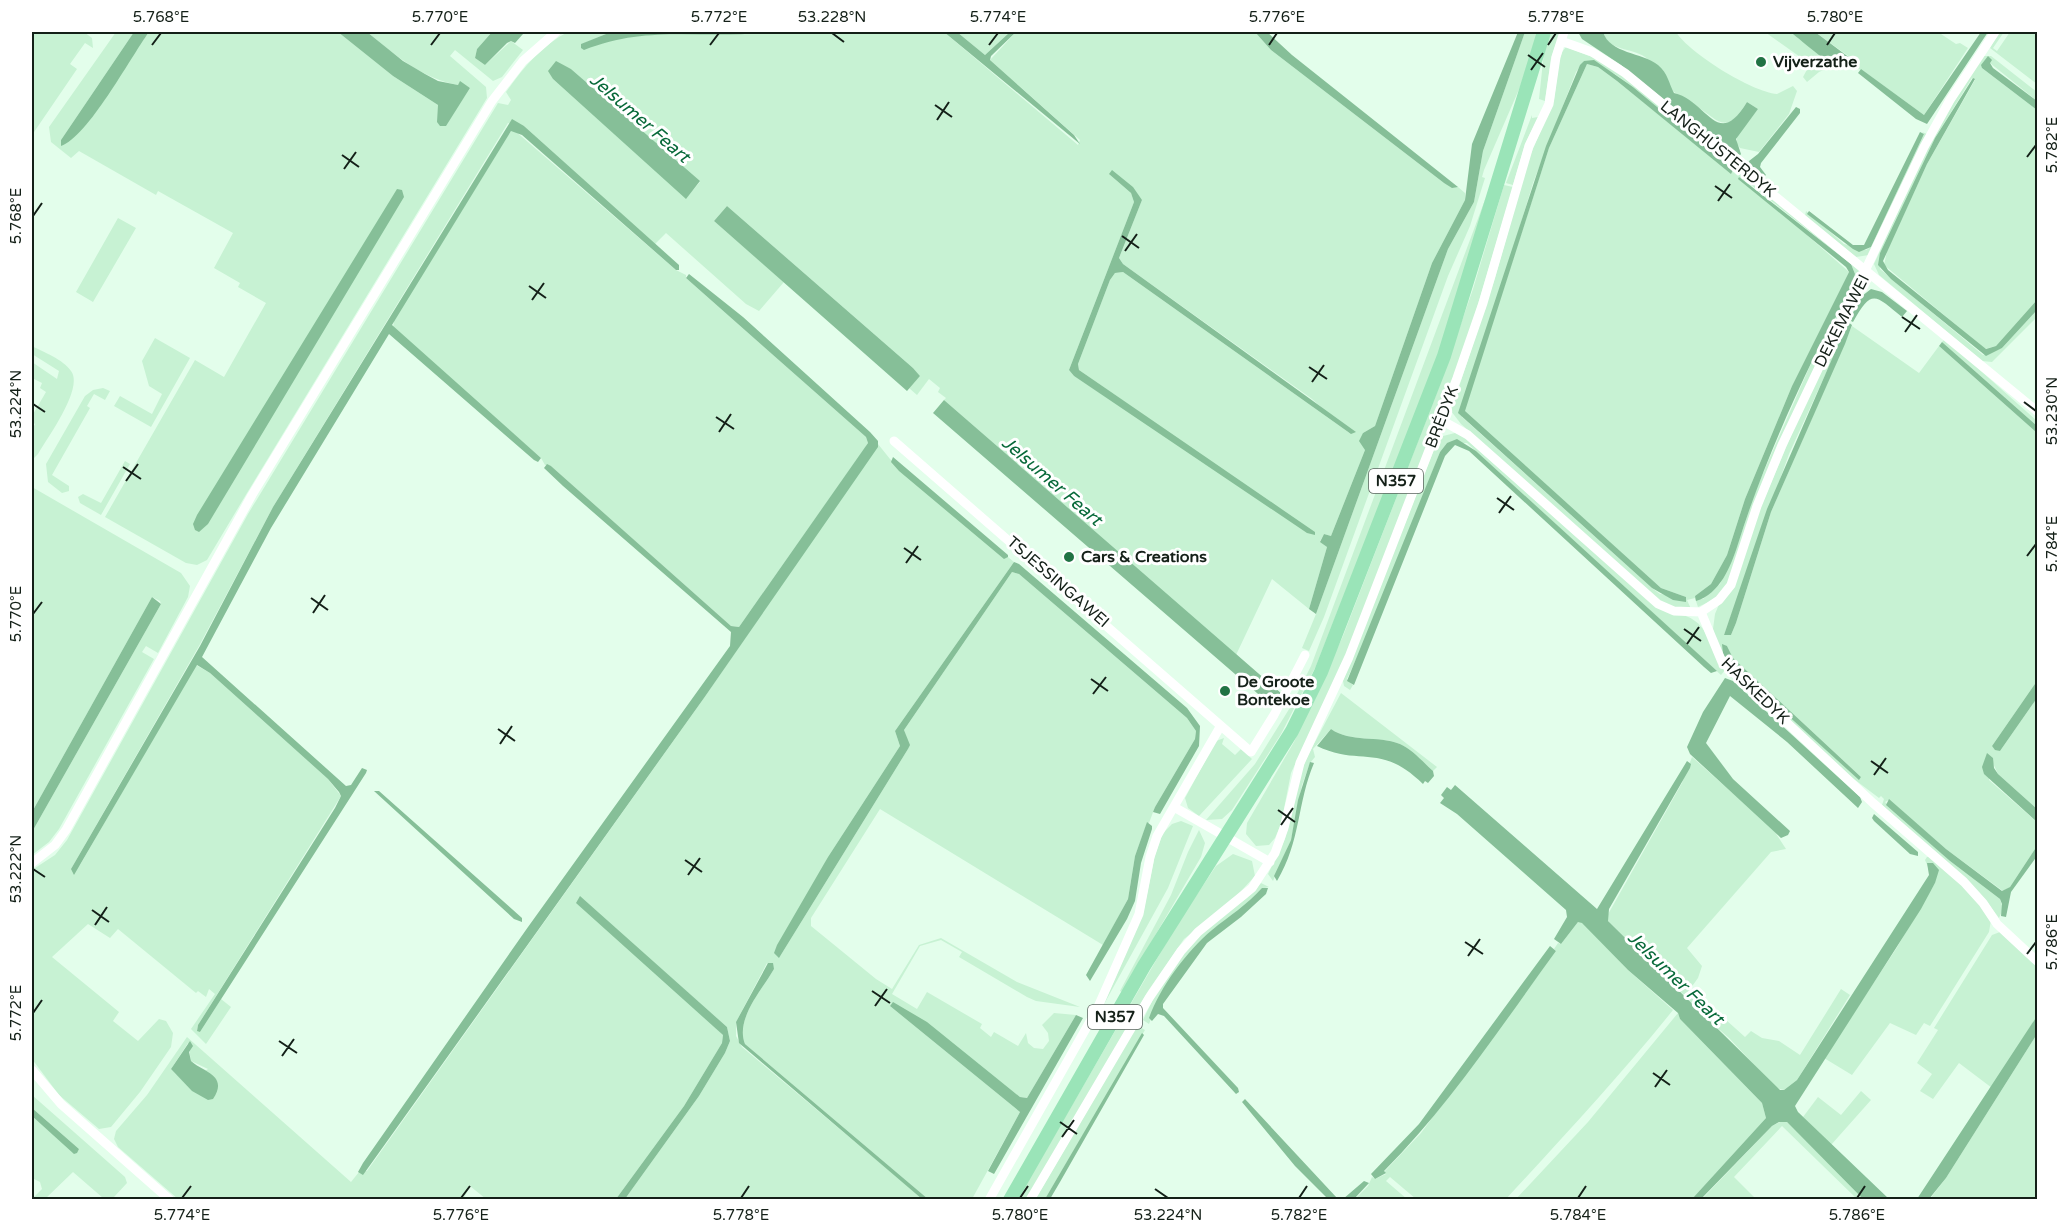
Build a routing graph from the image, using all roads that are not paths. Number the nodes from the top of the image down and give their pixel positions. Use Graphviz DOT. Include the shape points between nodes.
graph roads {
  1 [pos="556,32"];
  2 [pos="1544,32"];
  3 [pos="1995,32"];
  4 [pos="1563,36"];
  5 [pos="1867,270"];
  6 [pos="2037,412"];
  7 [pos="1442,420"];
  8 [pos="894,441"];
  9 [pos="1701,612"];
  10 [pos="1305,655"];
  11 [pos="1220,727"];
  12 [pos="1174,807"];
  13 [pos="1225,837"];
  14 [pos="1270,862"];
  15 [pos="32,863"];
  16 [pos="2037,962"];
  17 [pos="32,1070"];
  18 [pos="170,1200"];
  19 [pos="989,1200"];
  20 [pos="1010,1200"];
  21 [pos="1030,1200"];
  1 -- 15 [label="street" via="523,60 492,101 252,495 66,830 55,845"];
  2 -- 13 [label="main road, BRÉDYK / N357" via="1444,356 1339,629 1292,731"];
  3 -- 5 [label="street, DEKEMAWEI" via="1936,124"];
  4 -- 5 [label="street, LANGHÚSTERDYK" via="1624,73"];
  4 -- 7 [label="street, BRÉDYK" via="1549,104 1529,146 1483,303"];
  5 -- 6 [label="street, LANGHÚSTERDYK"];
  5 -- 9 [label="street, DEKEMAWEI" via="1782,445 1731,585 1719,600"];
  7 -- 9 [label="street" via="1468,435 1658,604 1674,611"];
  7 -- 14 [label="street, BRÉDYK" via="1349,657 1299,763 1280,841"];
  8 -- 11 [label="street, TSJESSINGAWEI" via="1152,663"];
  9 -- 16 [label="street, HASKEDYK" via="1722,662 1964,882 1997,924"];
  10 -- 11 [label="street, TSJESSINGAWEI" via="1251,752"];
  11 -- 12 [label="street"];
  12 -- 13 [label="street"];
  12 -- 19 [label="street" via="1153,847 1139,914 1103,997"];
  13 -- 14 [label="street"];
  13 -- 20 [label="main road, N357" via="1144,966"];
  14 -- 21 [label="street, BRÉDYK" via="1243,897 1198,932 1181,951"];
  17 -- 18 [label="street" via="60,1104"];
}
